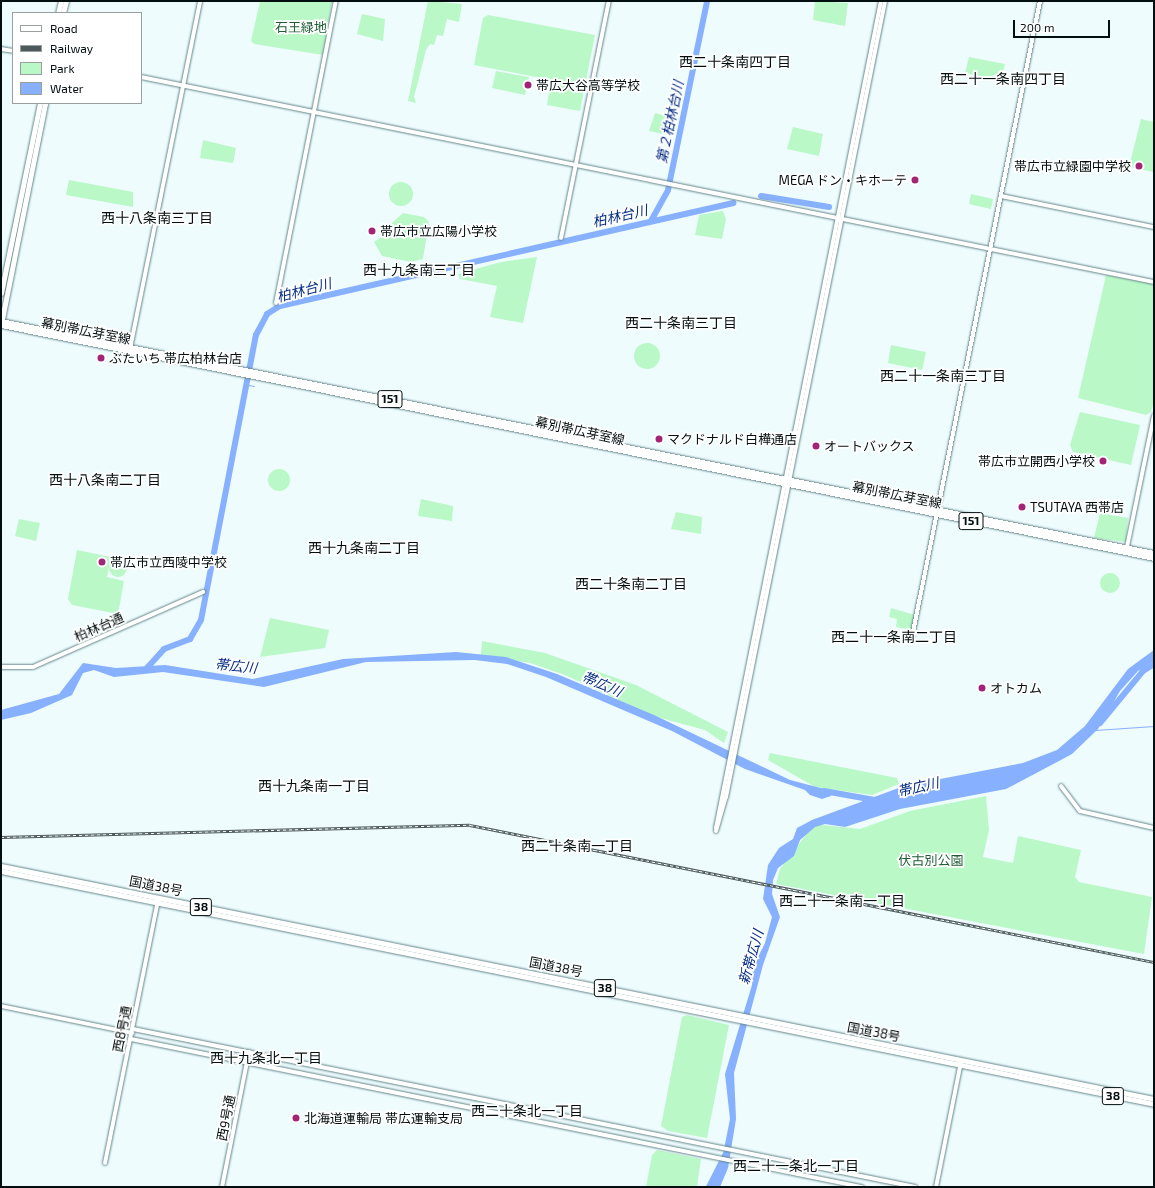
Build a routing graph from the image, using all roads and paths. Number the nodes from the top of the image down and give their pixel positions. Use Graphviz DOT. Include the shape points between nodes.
graph roads {
  1 [pos="61,1"];
  2 [pos="66,1"];
  3 [pos="200,1"];
  4 [pos="336,1"];
  5 [pos="609,1"];
  6 [pos="881,1"];
  7 [pos="886,1"];
  8 [pos="1040,1"];
  9 [pos="58,12"];
  10 [pos="63,12"];
  11 [pos="1,49"];
  12 [pos="12,51"];
  13 [pos="142,77"];
  14 [pos="183,86"];
  15 [pos="40,104"];
  16 [pos="45,104"];
  17 [pos="314,112"];
  18 [pos="576,165"];
  19 [pos="1001,196"];
  20 [pos="840,218"];
  21 [pos="1154,227"];
  22 [pos="561,238"];
  23 [pos="990,248"];
  24 [pos="1154,282"];
  25 [pos="1,293"];
  26 [pos="276,303"];
  27 [pos="1,323"];
  28 [pos="130,349"];
  29 [pos="1154,416"];
  30 [pos="787,481"];
  31 [pos="938,512"];
  32 [pos="1128,547"];
  33 [pos="1154,552"];
  34 [pos="1154,558"];
  35 [pos="203,592"];
  36 [pos="912,637"];
  37 [pos="1,667"];
  38 [pos="1061,786"];
  39 [pos="720,796"];
  40 [pos="726,797"];
  41 [pos="1154,828"];
  42 [pos="1,866"];
  43 [pos="1,871"];
  44 [pos="158,900"];
  45 [pos="1,1006"];
  46 [pos="132,1031"];
  47 [pos="131,1039"];
  48 [pos="249,1052"];
  49 [pos="247,1063"];
  50 [pos="961,1063"];
  51 [pos="1154,1099"];
  52 [pos="1154,1104"];
  53 [pos="105,1164"];
  54 [pos="222,1187"];
  55 [pos="862,1187"];
  56 [pos="915,1187"];
  57 [pos="936,1187"];
  1 -- 9 [label="main road"];
  2 -- 10 [label="main road"];
  3 -- 14 [label="street"];
  4 -- 17 [label="street"];
  5 -- 18 [label="street"];
  6 -- 20 [label="street"];
  7 -- 20 [label="street"];
  8 -- 19 [label="street"];
  11 -- 12 [label="street"];
  13 -- 14 [label="street"];
  14 -- 17 [label="street"];
  14 -- 28 [label="street"];
  15 -- 25 [label="main road"];
  16 -- 27 [label="main road, 幕別帯広芽室線 / 151"];
  17 -- 18 [label="street"];
  17 -- 26 [label="street"];
  18 -- 20 [label="street"];
  18 -- 22 [label="street"];
  19 -- 21 [label="street"];
  19 -- 23 [label="street"];
  20 -- 23 [label="street"];
  20 -- 30 [label="street"];
  23 -- 24 [label="street"];
  23 -- 31 [label="street"];
  27 -- 28 [label="main road, 幕別帯広芽室線 / 151"];
  28 -- 30 [label="main road, 幕別帯広芽室線 / 151"];
  29 -- 32 [label="street"];
  30 -- 31 [label="main road, 幕別帯広芽室線 / 151"];
  30 -- 39 [label="street"];
  30 -- 40 [label="street"];
  31 -- 32 [label="main road, 幕別帯広芽室線 / 151"];
  31 -- 34 [label="main road, 幕別帯広芽室線 / 151"];
  31 -- 36 [label="street"];
  32 -- 33 [label="main road, 幕別帯広芽室線 / 151"];
  35 -- 37 [label="street, 柏林台通" via="33,667"];
  38 -- 41 [label="street" via="1080,811"];
  39 -- 40 [label="street"];
  39 -- 40 [label="street" via="716,831"];
  42 -- 44 [label="main road, 国道38号 / 38"];
  43 -- 44 [label="main road, 国道38号 / 38"];
  44 -- 46 [label="street, 西8号通"];
  44 -- 50 [label="main road, 国道38号 / 38"];
  45 -- 46 [label="street"];
  46 -- 47 [label="street, 西8号通"];
  46 -- 48 [label="street"];
  47 -- 49 [label="street"];
  47 -- 53 [label="street, 西8号通"];
  48 -- 49 [label="street, 西9号通"];
  48 -- 56 [label="street"];
  49 -- 54 [label="street, 西9号通"];
  49 -- 55 [label="street"];
  50 -- 51 [label="main road, 国道38号 / 38"];
  50 -- 52 [label="main road, 国道38号 / 38"];
  50 -- 57 [label="street"];
}
